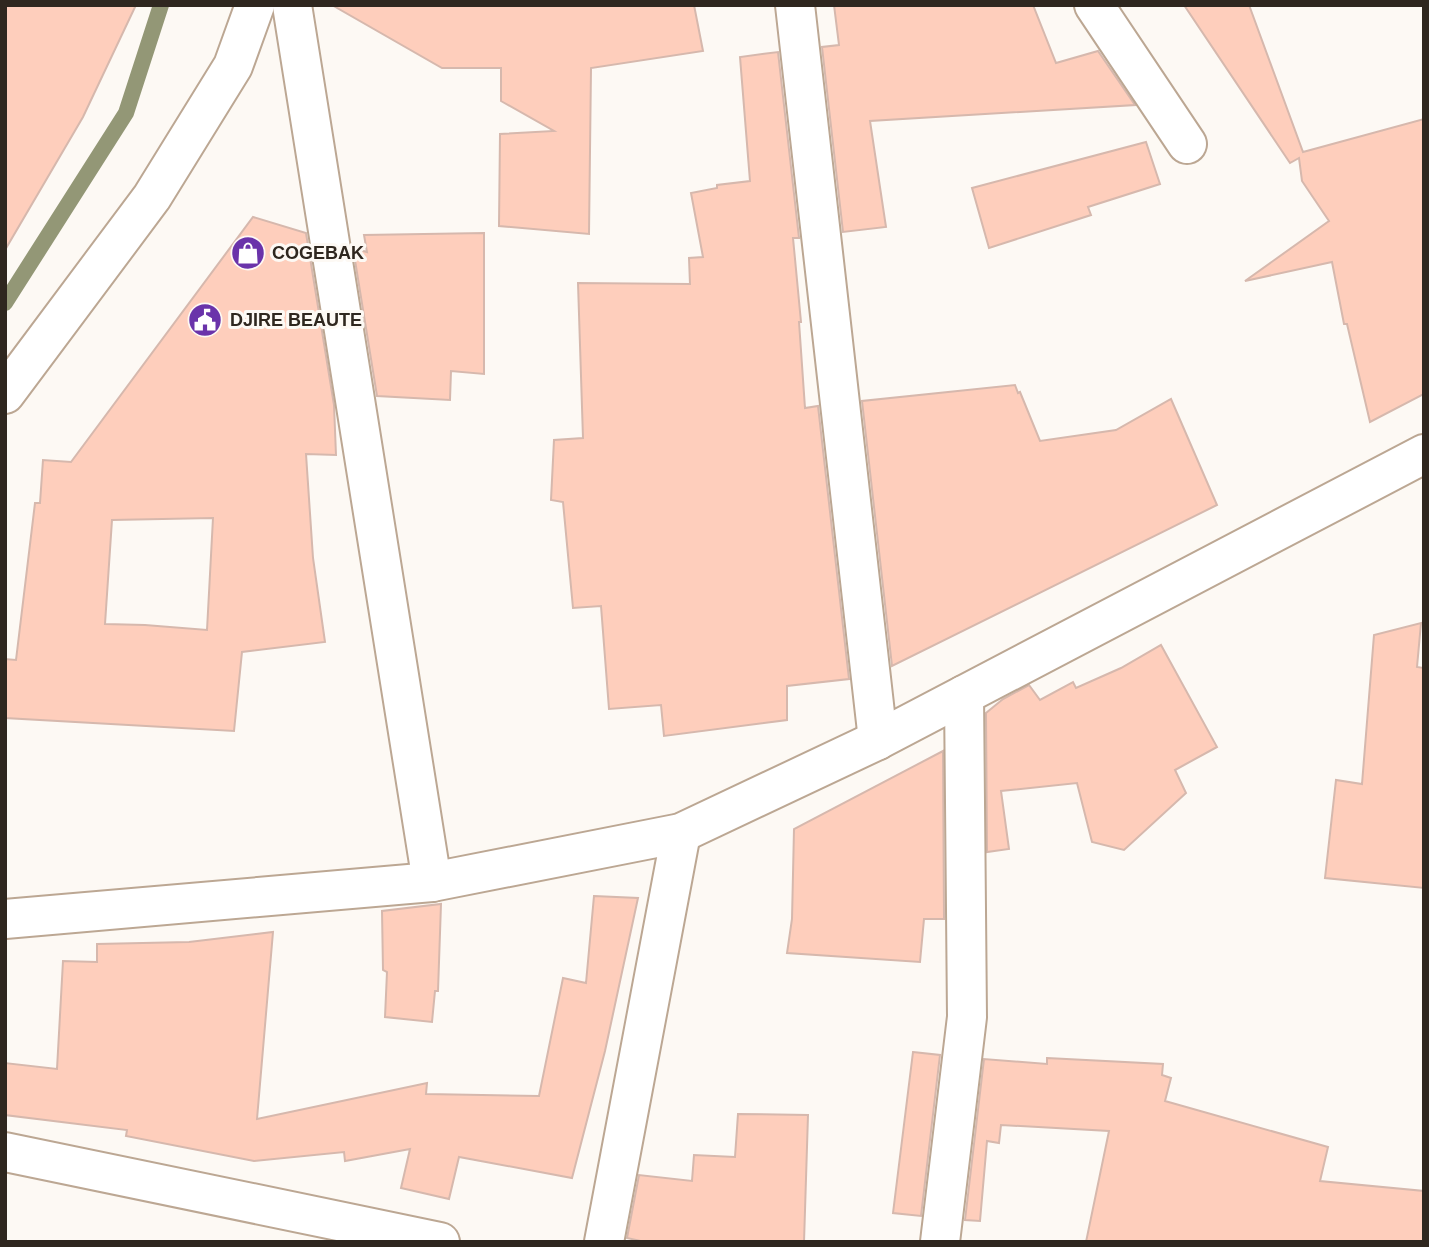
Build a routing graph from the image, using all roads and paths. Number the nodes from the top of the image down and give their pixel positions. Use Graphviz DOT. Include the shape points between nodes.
graph roads {
  1 [pos="255,5"];
  2 [pos="292,5"];
  3 [pos="795,5"];
  4 [pos="1094,5"];
  5 [pos="1187,144"];
  6 [pos="5,394"];
  7 [pos="1424,454"];
  8 [pos="964,695"];
  9 [pos="878,740"];
  10 [pos="681,833"];
  11 [pos="432,882"];
  12 [pos="5,919"];
  13 [pos="5,1152"];
  14 [pos="380,1236"];
  15 [pos="440,1242"];
  16 [pos="604,1242"];
  17 [pos="940,1242"];
  1 -- 6 [label="street" via="233,66 152,197"];
  2 -- 11 [label="street"];
  3 -- 9 [label="street"];
  4 -- 5 [label="street"];
  7 -- 8 [label="street"];
  8 -- 9 [label="street"];
  8 -- 17 [label="street" via="967,1017"];
  9 -- 10 [label="street"];
  10 -- 11 [label="street"];
  10 -- 16 [label="street"];
  11 -- 12 [label="street"];
  13 -- 14 [label="street"];
  14 -- 15 [label="street"];
}
